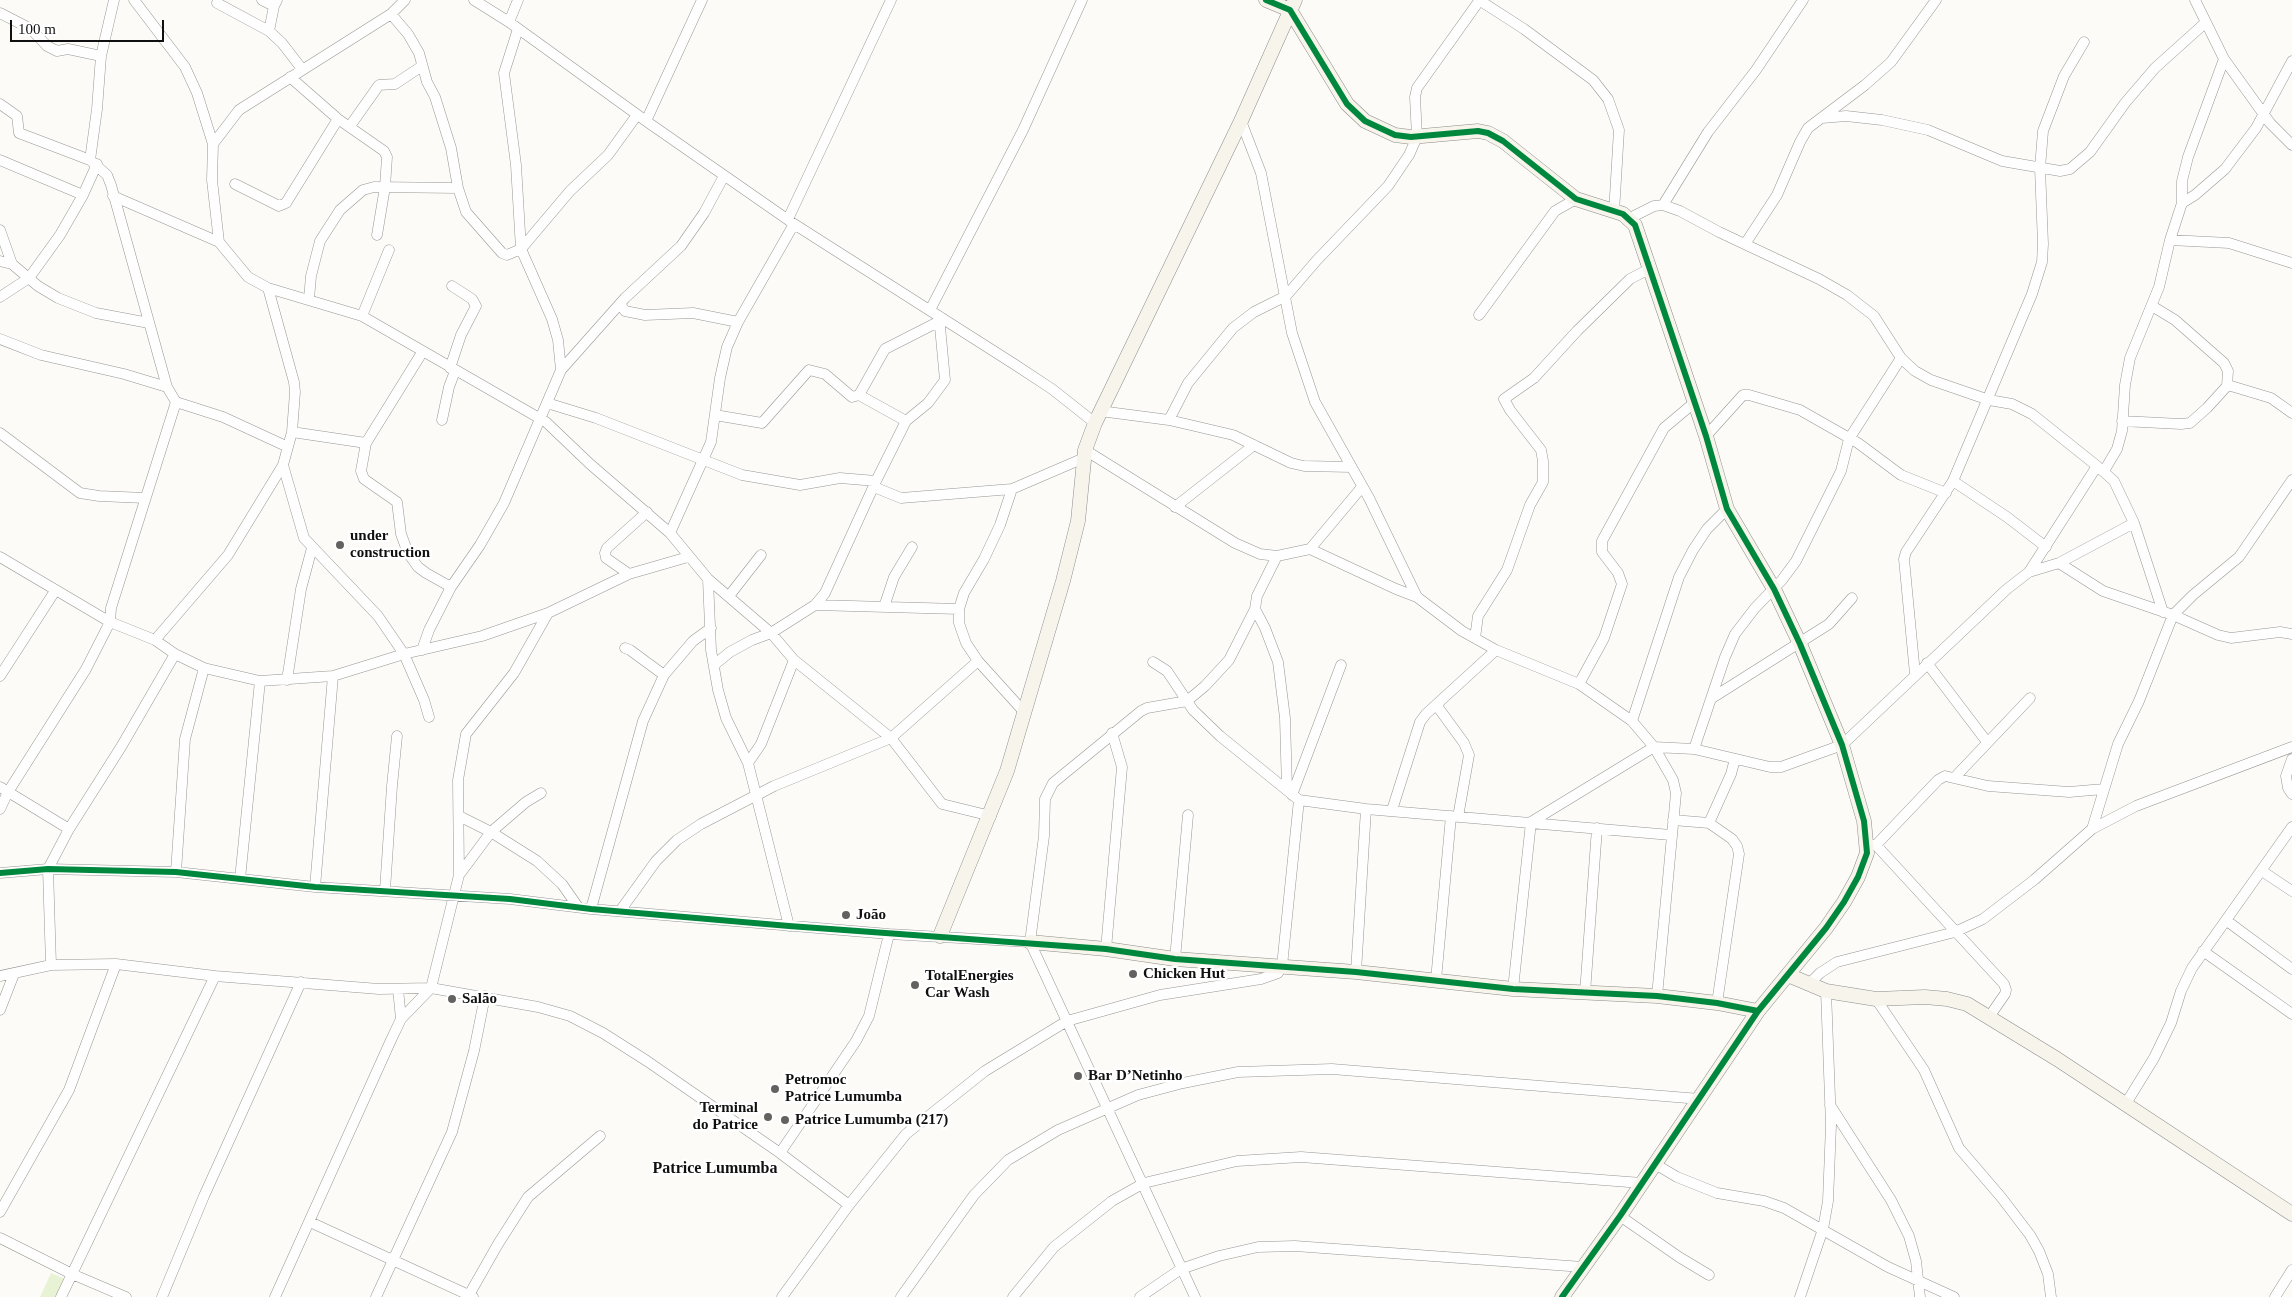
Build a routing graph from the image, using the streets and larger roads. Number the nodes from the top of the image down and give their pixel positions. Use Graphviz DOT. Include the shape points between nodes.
graph roads {
  1 [pos="114,0"];
  2 [pos="134,0"];
  3 [pos="262,0"];
  4 [pos="405,0"];
  5 [pos="474,0"];
  6 [pos="518,0"];
  7 [pos="702,0"];
  8 [pos="891,0"];
  9 [pos="1082,0"];
  10 [pos="1266,0"];
  11 [pos="1479,0"];
  12 [pos="1803,0"];
  13 [pos="1936,0"];
  14 [pos="2195,0"];
  15 [pos="217,3"];
  16 [pos="275,3"];
  17 [pos="1292,5"];
  18 [pos="0,13"];
  19 [pos="391,14"];
  20 [pos="508,22"];
  21 [pos="2205,23"];
  22 [pos="518,29"];
  23 [pos="270,31"];
  24 [pos="2084,42"];
  25 [pos="101,56"];
  26 [pos="2224,59"];
  27 [pos="2292,61"];
  28 [pos="422,66"];
  29 [pos="302,69"];
  30 [pos="290,77"];
  31 [pos="0,104"];
  32 [pos="2264,113"];
  33 [pos="637,115"];
  34 [pos="338,118"];
  35 [pos="1822,118"];
  36 [pos="646,121"];
  37 [pos="1241,121"];
  38 [pos="350,126"];
  39 [pos="1417,137"];
  40 [pos="213,144"];
  41 [pos="2292,145"];
  42 [pos="0,160"];
  43 [pos="93,162"];
  44 [pos="2040,168"];
  45 [pos="724,176"];
  46 [pos="235,184"];
  47 [pos="385,187"];
  48 [pos="458,188"];
  49 [pos="83,195"];
  50 [pos="113,196"];
  51 [pos="1576,199"];
  52 [pos="2182,203"];
  53 [pos="1663,205"];
  54 [pos="1614,212"];
  55 [pos="1630,218"];
  56 [pos="791,222"];
  57 [pos="0,230"];
  58 [pos="377,235"];
  59 [pos="2170,240"];
  60 [pos="219,242"];
  61 [pos="1745,244"];
  62 [pos="520,249"];
  63 [pos="389,250"];
  64 [pos="0,261"];
  65 [pos="2292,263"];
  66 [pos="12,264"];
  67 [pos="1651,268"];
  68 [pos="29,278"];
  69 [pos="452,286"];
  70 [pos="268,288"];
  71 [pos="1286,296"];
  72 [pos="0,297"];
  73 [pos="310,299"];
  74 [pos="620,304"];
  75 [pos="2152,306"];
  76 [pos="1479,315"];
  77 [pos="362,316"];
  78 [pos="936,316"];
  79 [pos="738,322"];
  80 [pos="149,323"];
  81 [pos="0,340"];
  82 [pos="423,352"];
  83 [pos="1901,358"];
  84 [pos="453,369"];
  85 [pos="561,370"];
  86 [pos="2227,386"];
  87 [pos="167,387"];
  88 [pos="859,395"];
  89 [pos="1989,400"];
  90 [pos="176,402"];
  91 [pos="1695,402"];
  92 [pos="546,403"];
  93 [pos="2292,413"];
  94 [pos="715,415"];
  95 [pos="1097,417"];
  96 [pos="538,419"];
  97 [pos="442,420"];
  98 [pos="1170,420"];
  99 [pos="906,421"];
  100 [pos="2122,421"];
  101 [pos="292,432"];
  102 [pos="0,433"];
  103 [pos="1706,436"];
  104 [pos="1849,439"];
  105 [pos="366,443"];
  106 [pos="1254,446"];
  107 [pos="288,447"];
  108 [pos="1084,454"];
  109 [pos="704,461"];
  110 [pos="284,465"];
  111 [pos="1351,467"];
  112 [pos="2100,468"];
  113 [pos="2292,480"];
  114 [pos="1953,482"];
  115 [pos="875,484"];
  116 [pos="1362,487"];
  117 [pos="1012,490"];
  118 [pos="1946,493"];
  119 [pos="145,498"];
  120 [pos="1175,507"];
  121 [pos="1727,509"];
  122 [pos="647,512"];
  123 [pos="2134,523"];
  124 [pos="670,533"];
  125 [pos="912,547"];
  126 [pos="2046,547"];
  127 [pos="312,548"];
  128 [pos="1310,549"];
  129 [pos="761,555"];
  130 [pos="1277,556"];
  131 [pos="0,557"];
  132 [pos="688,557"];
  133 [pos="2059,563"];
  134 [pos="2029,572"];
  135 [pos="628,574"];
  136 [pos="708,579"];
  137 [pos="451,587"];
  138 [pos="1774,589"];
  139 [pos="55,591"];
  140 [pos="729,596"];
  141 [pos="1418,597"];
  142 [pos="1852,598"];
  143 [pos="815,605"];
  144 [pos="884,607"];
  145 [pos="959,609"];
  146 [pos="1255,610"];
  147 [pos="548,614"];
  148 [pos="2168,614"];
  149 [pos="110,622"];
  150 [pos="711,628"];
  151 [pos="771,633"];
  152 [pos="2292,634"];
  153 [pos="1476,638"];
  154 [pos="155,640"];
  155 [pos="1800,644"];
  156 [pos="625,648"];
  157 [pos="422,650"];
  158 [pos="1496,650"];
  159 [pos="175,654"];
  160 [pos="404,654"];
  161 [pos="794,660"];
  162 [pos="978,661"];
  163 [pos="1153,662"];
  164 [pos="1928,663"];
  165 [pos="714,665"];
  166 [pos="1341,665"];
  167 [pos="204,668"];
  168 [pos="1915,674"];
  169 [pos="664,675"];
  170 [pos="0,676"];
  171 [pos="333,676"];
  172 [pos="286,680"];
  173 [pos="260,681"];
  174 [pos="1579,684"];
  175 [pos="1712,698"];
  176 [pos="2030,698"];
  177 [pos="1187,700"];
  178 [pos="1437,706"];
  179 [pos="1025,713"];
  180 [pos="429,717"];
  181 [pos="1632,721"];
  182 [pos="1112,733"];
  183 [pos="397,736"];
  184 [pos="891,738"];
  185 [pos="1987,742"];
  186 [pos="1842,744"];
  187 [pos="2292,747"];
  188 [pos="1654,748"];
  189 [pos="1694,749"];
  190 [pos="2292,758"];
  191 [pos="1734,759"];
  192 [pos="748,763"];
  193 [pos="1955,777"];
  194 [pos="4,789"];
  195 [pos="2104,789"];
  196 [pos="541,793"];
  197 [pos="755,794"];
  198 [pos="2292,794"];
  199 [pos="1293,795"];
  200 [pos="0,809"];
  201 [pos="1366,809"];
  202 [pos="1392,810"];
  203 [pos="1188,815"];
  204 [pos="459,816"];
  205 [pos="991,816"];
  206 [pos="1455,816"];
  207 [pos="1673,820"];
  208 [pos="1531,822"];
  209 [pos="1709,823"];
  210 [pos="2292,827"];
  211 [pos="1597,828"];
  212 [pos="70,829"];
  213 [pos="2092,830"];
  214 [pos="491,832"];
  215 [pos="1671,835"];
  216 [pos="1872,845"];
  217 [pos="48,869"];
  218 [pos="2262,871"];
  219 [pos="176,872"];
  220 [pos="0,873"];
  221 [pos="459,875"];
  222 [pos="240,879"];
  223 [pos="315,887"];
  224 [pos="385,890"];
  225 [pos="2292,892"];
  226 [pos="455,896"];
  227 [pos="578,907"];
  228 [pos="591,909"];
  229 [pos="620,911"];
  230 [pos="2227,921"];
  231 [pos="789,926"];
  232 [pos="1954,932"];
  233 [pos="889,934"];
  234 [pos="940,936"];
  235 [pos="1030,942"];
  236 [pos="1106,949"];
  237 [pos="2203,950"];
  238 [pos="1175,958"];
  239 [pos="116,964"];
  240 [pos="51,965"];
  241 [pos="1282,966"];
  242 [pos="2292,969"];
  243 [pos="1356,972"];
  244 [pos="14,974"];
  245 [pos="1788,975"];
  246 [pos="0,976"];
  247 [pos="215,976"];
  248 [pos="1436,980"];
  249 [pos="302,982"];
  250 [pos="1808,984"];
  251 [pos="432,988"];
  252 [pos="398,989"];
  253 [pos="1513,989"];
  254 [pos="1826,991"];
  255 [pos="1585,993"];
  256 [pos="485,996"];
  257 [pos="1657,996"];
  258 [pos="1876,999"];
  259 [pos="1718,1003"];
  260 [pos="0,1010"];
  261 [pos="1758,1011"];
  262 [pos="2292,1014"];
  263 [pos="1989,1017"];
  264 [pos="401,1019"];
  265 [pos="1067,1021"];
  266 [pos="1700,1100"];
  267 [pos="2125,1105"];
  268 [pos="1830,1106"];
  269 [pos="1108,1109"];
  270 [pos="600,1136"];
  271 [pos="780,1153"];
  272 [pos="1655,1164"];
  273 [pos="1144,1183"];
  274 [pos="1642,1183"];
  275 [pos="849,1205"];
  276 [pos="0,1212"];
  277 [pos="2292,1214"];
  278 [pos="1620,1216"];
  279 [pos="310,1222"];
  280 [pos="1823,1229"];
  281 [pos="0,1238"];
  282 [pos="394,1259"];
  283 [pos="1583,1267"];
  284 [pos="1181,1269"];
  285 [pos="2292,1270"];
  286 [pos="72,1274"];
  287 [pos="1709,1275"];
  288 [pos="1918,1281"];
  289 [pos="471,1296"];
  290 [pos="62,1297"];
  291 [pos="126,1297"];
  292 [pos="162,1297"];
  293 [pos="275,1297"];
  294 [pos="376,1297"];
  295 [pos="782,1297"];
  296 [pos="901,1297"];
  297 [pos="1013,1297"];
  298 [pos="1140,1297"];
  299 [pos="1195,1297"];
  300 [pos="1562,1297"];
  301 [pos="1800,1297"];
  302 [pos="1920,1297"];
  303 [pos="1954,1297"];
  304 [pos="2051,1297"];
  305 [pos="2275,1297"];
  1 -- 25 [label="street"];
  2 -- 40 [label="street" via="184,67 197,92"];
  3 -- 16 [label="street"];
  4 -- 19 [label="street"];
  5 -- 20 [label="street"];
  6 -- 20 [label="street"];
  7 -- 36 [label="street"];
  8 -- 56 [label="street"];
  9 -- 78 [label="street"];
  10 -- 17 [label="street"];
  11 -- 39 [label="street" via="1417,88"];
  11 -- 54 [label="street" via="1587,76 1608,99 1619,130"];
  12 -- 53 [label="street" via="1756,70 1708,132"];
  13 -- 35 [label="street" via="1891,62"];
  14 -- 21 [label="street"];
  15 -- 23 [label="street"];
  16 -- 23 [label="street"];
  17 -- 37 [label="street"];
  17 -- 39 [label="street" via="1347,104 1365,122 1395,135"];
  18 -- 25 [label="street" via="31,30 57,52 68,49"];
  19 -- 28 [label="street" via="408,34"];
  19 -- 29 [label="street"];
  20 -- 22 [label="street"];
  21 -- 26 [label="street"];
  21 -- 44 [label="street" via="2155,68 2090,152 2070,169"];
  22 -- 33 [label="street"];
  22 -- 62 [label="street" via="504,73 516,165"];
  23 -- 29 [label="street"];
  24 -- 44 [label="street" via="2064,76 2043,131"];
  25 -- 43 [label="street"];
  26 -- 32 [label="street"];
  26 -- 52 [label="street" via="2188,158 2182,181"];
  27 -- 32 [label="street"];
  28 -- 38 [label="street" via="395,84 379,85"];
  28 -- 48 [label="street" via="451,148"];
  29 -- 30 [label="street"];
  30 -- 34 [label="street"];
  30 -- 40 [label="street" via="239,110"];
  31 -- 43 [label="street" via="17,116 18,133"];
  32 -- 41 [label="street"];
  32 -- 52 [label="street" via="2225,169"];
  33 -- 36 [label="street"];
  33 -- 62 [label="street" via="608,155 581,180"];
  34 -- 38 [label="street"];
  34 -- 46 [label="street" via="286,203 279,206"];
  35 -- 44 [label="street" via="1855,117 1928,130 2002,161"];
  35 -- 61 [label="street" via="1808,128 1777,195"];
  36 -- 45 [label="street"];
  37 -- 71 [label="street" via="1261,173"];
  37 -- 95 [label="street"];
  38 -- 47 [label="street" via="387,157"];
  39 -- 51 [label="street" via="1478,131 1488,133 1503,141"];
  39 -- 71 [label="street" via="1388,186"];
  40 -- 60 [label="street" via="212,180"];
  42 -- 49 [label="street"];
  43 -- 49 [label="street"];
  43 -- 50 [label="street" via="107,175"];
  44 -- 89 [label="street" via="2042,262"];
  45 -- 56 [label="street"];
  45 -- 74 [label="street" via="681,246"];
  47 -- 48 [label="street"];
  47 -- 58 [label="street"];
  47 -- 73 [label="street" via="363,190 340,210 320,241 311,276"];
  48 -- 62 [label="street" via="466,212 502,253 512,254"];
  49 -- 68 [label="street" via="60,235"];
  50 -- 60 [label="street"];
  50 -- 80 [label="street"];
  51 -- 54 [label="street"];
  51 -- 76 [label="street" via="1555,210"];
  52 -- 59 [label="street"];
  53 -- 55 [label="street"];
  53 -- 61 [label="street"];
  54 -- 55 [label="street"];
  55 -- 67 [label="street"];
  56 -- 78 [label="street"];
  56 -- 79 [label="street"];
  57 -- 66 [label="street"];
  59 -- 65 [label="street" via="2229,243"];
  59 -- 75 [label="street"];
  60 -- 70 [label="street" via="248,277"];
  61 -- 83 [label="street" via="1847,295 1874,316"];
  62 -- 85 [label="street" via="552,319"];
  63 -- 77 [label="street"];
  64 -- 66 [label="street"];
  66 -- 68 [label="street"];
  67 -- 91 [label="street"];
  67 -- 153 [label="street" via="1624,285 1534,378 1504,399 1541,450 1542,482 1530,505 1507,570 1478,616"];
  68 -- 72 [label="street"];
  68 -- 80 [label="street" via="58,298 96,313"];
  69 -- 84 [label="street" via="472,299 476,306 461,335"];
  70 -- 73 [label="street"];
  70 -- 101 [label="street" via="294,382"];
  71 -- 98 [label="street" via="1254,312 1233,328 1188,383"];
  71 -- 111 [label="street" via="1292,334 1315,402"];
  73 -- 77 [label="street"];
  74 -- 79 [label="street" via="624,311 645,315 693,313"];
  74 -- 85 [label="street"];
  75 -- 86 [label="street" via="2175,320 2224,363 2228,371"];
  75 -- 100 [label="street" via="2130,358"];
  77 -- 82 [label="street"];
  78 -- 88 [label="street" via="885,349"];
  78 -- 95 [label="street"];
  78 -- 99 [label="street" via="945,380 928,403"];
  79 -- 94 [label="street" via="723,363"];
  80 -- 87 [label="street"];
  81 -- 87 [label="street" via="41,355"];
  82 -- 84 [label="street"];
  82 -- 105 [label="street"];
  83 -- 89 [label="street" via="1931,380"];
  83 -- 104 [label="street"];
  84 -- 96 [label="street"];
  84 -- 97 [label="street"];
  85 -- 92 [label="street"];
  86 -- 93 [label="street" via="2260,393"];
  86 -- 100 [label="street" via="2190,423"];
  87 -- 90 [label="street"];
  88 -- 94 [label="street" via="852,397 825,374 810,370 762,422"];
  88 -- 99 [label="street"];
  89 -- 112 [label="street" via="2012,404 2032,414"];
  89 -- 114 [label="street"];
  90 -- 107 [label="street" via="223,418"];
  90 -- 119 [label="street"];
  91 -- 103 [label="street"];
  91 -- 174 [label="street" via="1664,428 1602,541 1602,552 1622,584 1604,638"];
  92 -- 96 [label="street"];
  92 -- 109 [label="street" via="596,418"];
  94 -- 109 [label="street"];
  95 -- 98 [label="street"];
  95 -- 108 [label="street"];
  96 -- 122 [label="street" via="546,422"];
  96 -- 137 [label="street" via="504,503"];
  98 -- 106 [label="street" via="1233,435"];
  99 -- 115 [label="street"];
  100 -- 112 [label="street" via="2117,449"];
  101 -- 105 [label="street"];
  101 -- 107 [label="street"];
  102 -- 119 [label="street" via="80,492"];
  103 -- 104 [label="street" via="1743,396 1749,395 1800,410"];
  103 -- 121 [label="street"];
  104 -- 118 [label="street" via="1901,475"];
  104 -- 138 [label="street" via="1841,471 1796,561"];
  105 -- 137 [label="street" via="361,470 364,479 397,502 401,534 408,554 426,573"];
  106 -- 111 [label="street" via="1291,464"];
  106 -- 120 [label="street"];
  107 -- 110 [label="street"];
  108 -- 117 [label="street"];
  108 -- 120 [label="street"];
  108 -- 179 [label="street" via="1078,521"];
  109 -- 115 [label="street" via="742,475 800,485 840,478"];
  109 -- 124 [label="street"];
  110 -- 127 [label="street" via="301,530"];
  110 -- 154 [label="street" via="228,555"];
  111 -- 116 [label="street"];
  112 -- 123 [label="street" via="2114,481"];
  112 -- 126 [label="street"];
  113 -- 148 [label="street" via="2240,557"];
  114 -- 118 [label="street"];
  114 -- 126 [label="street"];
  115 -- 117 [label="street" via="901,498"];
  115 -- 143 [label="street" via="825,593"];
  116 -- 128 [label="street"];
  116 -- 141 [label="street"];
  117 -- 145 [label="street" via="1000,525 964,593"];
  118 -- 168 [label="street" via="1904,559"];
  119 -- 149 [label="street" via="111,608"];
  120 -- 130 [label="street" via="1235,543 1260,554"];
  121 -- 138 [label="street"];
  121 -- 181 [label="street" via="1707,529 1678,577"];
  122 -- 124 [label="street"];
  122 -- 135 [label="street" via="605,553 606,558"];
  123 -- 133 [label="street"];
  123 -- 148 [label="street"];
  124 -- 132 [label="street"];
  125 -- 144 [label="street" via="894,577"];
  126 -- 134 [label="street"];
  127 -- 160 [label="street" via="378,616"];
  127 -- 172 [label="street" via="301,589"];
  128 -- 130 [label="street"];
  128 -- 141 [label="street"];
  129 -- 140 [label="street"];
  130 -- 146 [label="street" via="1257,596"];
  131 -- 139 [label="street"];
  132 -- 135 [label="street"];
  132 -- 136 [label="street"];
  133 -- 134 [label="street"];
  133 -- 148 [label="street" via="2103,591"];
  134 -- 164 [label="street"];
  135 -- 147 [label="street"];
  136 -- 140 [label="street"];
  136 -- 150 [label="street"];
  137 -- 157 [label="street"];
  138 -- 155 [label="street"];
  138 -- 175 [label="street" via="1735,634"];
  139 -- 149 [label="street"];
  139 -- 170 [label="street"];
  140 -- 151 [label="street"];
  141 -- 153 [label="street"];
  142 -- 155 [label="street" via="1829,624"];
  143 -- 144 [label="street"];
  143 -- 151 [label="street"];
  144 -- 145 [label="street"];
  145 -- 162 [label="street" via="959,623 966,643"];
  146 -- 177 [label="street" via="1229,660"];
  146 -- 199 [label="street" via="1278,662"];
  147 -- 157 [label="street" via="482,636"];
  147 -- 204 [label="street" via="514,673 466,734 458,780"];
  148 -- 152 [label="street" via="2231,638 2280,632"];
  148 -- 195 [label="street" via="2139,701 2118,744"];
  149 -- 154 [label="street"];
  149 -- 194 [label="street" via="86,669"];
  150 -- 165 [label="street"];
  150 -- 169 [label="street" via="692,641"];
  151 -- 161 [label="street"];
  151 -- 165 [label="street" via="730,652"];
  153 -- 158 [label="street"];
  154 -- 159 [label="street"];
  155 -- 175 [label="street"];
  155 -- 186 [label="street"];
  156 -- 169 [label="street"];
  157 -- 160 [label="street"];
  158 -- 174 [label="street"];
  158 -- 178 [label="street"];
  159 -- 167 [label="street"];
  159 -- 212 [label="street"];
  160 -- 171 [label="street"];
  160 -- 180 [label="street"];
  161 -- 184 [label="street"];
  161 -- 192 [label="street" via="761,744"];
  162 -- 179 [label="street"];
  162 -- 184 [label="street"];
  163 -- 177 [label="street" via="1167,671"];
  164 -- 168 [label="street"];
  164 -- 185 [label="street"];
  165 -- 192 [label="street" via="726,718"];
  166 -- 199 [label="street"];
  167 -- 173 [label="street"];
  167 -- 219 [label="street" via="185,739"];
  168 -- 186 [label="street"];
  169 -- 228 [label="street" via="643,721"];
  171 -- 172 [label="street"];
  171 -- 223 [label="street"];
  172 -- 173 [label="street"];
  173 -- 222 [label="street"];
  174 -- 181 [label="street"];
  175 -- 189 [label="street"];
  176 -- 185 [label="street"];
  177 -- 182 [label="street" via="1147,708"];
  177 -- 199 [label="street" via="1220,736"];
  178 -- 202 [label="street" via="1420,722"];
  178 -- 206 [label="street" via="1469,755"];
  179 -- 205 [label="street"];
  181 -- 188 [label="street"];
  182 -- 235 [label="street" via="1053,782 1047,791"];
  182 -- 236 [label="street" via="1122,767"];
  183 -- 224 [label="street"];
  184 -- 197 [label="street"];
  184 -- 205 [label="street" via="942,804"];
  185 -- 193 [label="street"];
  186 -- 191 [label="street" via="1781,767"];
  186 -- 216 [label="street"];
  187 -- 213 [label="street" via="2136,806"];
  188 -- 189 [label="street"];
  188 -- 207 [label="street" via="1673,780 1676,793"];
  188 -- 208 [label="street"];
  189 -- 191 [label="street"];
  190 -- 198 [label="street" via="2286,776"];
  191 -- 209 [label="street" via="1731,774"];
  192 -- 197 [label="street"];
  193 -- 195 [label="street" via="1988,786 2069,792"];
  193 -- 216 [label="street" via="1945,776 1938,780"];
  194 -- 200 [label="street"];
  194 -- 212 [label="street"];
  195 -- 213 [label="street"];
  196 -- 214 [label="street"];
  197 -- 229 [label="street" via="677,840 656,861"];
  197 -- 231 [label="street"];
  199 -- 201 [label="street"];
  199 -- 241 [label="street"];
  201 -- 202 [label="street"];
  201 -- 243 [label="street"];
  202 -- 206 [label="street"];
  203 -- 238 [label="street"];
  204 -- 214 [label="street"];
  204 -- 221 [label="street"];
  205 -- 234 [label="street"];
  206 -- 208 [label="street"];
  206 -- 248 [label="street"];
  207 -- 209 [label="street"];
  207 -- 215 [label="street"];
  208 -- 211 [label="street"];
  208 -- 253 [label="street"];
  209 -- 259 [label="street" via="1732,839 1739,854"];
  210 -- 218 [label="street"];
  211 -- 215 [label="street"];
  211 -- 255 [label="street"];
  212 -- 217 [label="street"];
  213 -- 232 [label="street" via="1983,919"];
  214 -- 221 [label="street"];
  214 -- 227 [label="street" via="537,861 562,884"];
  215 -- 257 [label="street"];
  216 -- 232 [label="street" via="1905,875"];
  216 -- 245 [label="street" via="1844,902"];
  217 -- 219 [label="street"];
  217 -- 220 [label="street"];
  217 -- 240 [label="street"];
  218 -- 225 [label="street"];
  218 -- 230 [label="street"];
  219 -- 222 [label="street"];
  221 -- 226 [label="street"];
  222 -- 223 [label="street"];
  223 -- 224 [label="street"];
  224 -- 226 [label="street"];
  226 -- 227 [label="street"];
  226 -- 251 [label="street"];
  227 -- 228 [label="street"];
  228 -- 229 [label="street"];
  229 -- 231 [label="street"];
  230 -- 237 [label="street"];
  230 -- 242 [label="street"];
  231 -- 233 [label="street"];
  232 -- 250 [label="street" via="1837,962"];
  232 -- 263 [label="street" via="2004,984 2006,990"];
  233 -- 234 [label="street"];
  233 -- 271 [label="street" via="869,1016 856,1041"];
  234 -- 235 [label="street"];
  235 -- 236 [label="street"];
  235 -- 265 [label="street"];
  236 -- 238 [label="street"];
  237 -- 262 [label="street"];
  237 -- 267 [label="street" via="2181,991 2171,1023 2154,1058"];
  238 -- 241 [label="street"];
  239 -- 240 [label="street"];
  239 -- 247 [label="street"];
  239 -- 276 [label="street" via="69,1090"];
  240 -- 244 [label="street"];
  241 -- 243 [label="street"];
  241 -- 265 [label="street" via="1278,973 1261,979 1160,995"];
  243 -- 248 [label="street"];
  244 -- 246 [label="street"];
  244 -- 260 [label="street"];
  245 -- 250 [label="street"];
  245 -- 261 [label="street"];
  247 -- 249 [label="street"];
  247 -- 286 [label="street"];
  248 -- 253 [label="street"];
  249 -- 252 [label="street"];
  249 -- 292 [label="street" via="204,1196"];
  250 -- 254 [label="street"];
  251 -- 252 [label="street"];
  251 -- 256 [label="street"];
  251 -- 264 [label="street"];
  252 -- 264 [label="street"];
  253 -- 255 [label="street"];
  254 -- 258 [label="street"];
  254 -- 268 [label="street"];
  255 -- 257 [label="street"];
  256 -- 271 [label="street" via="538,1006 578,1020 648,1061"];
  256 -- 282 [label="street" via="452,1132"];
  257 -- 259 [label="street"];
  258 -- 263 [label="street" via="1948,999 1967,1004"];
  258 -- 304 [label="street" via="1924,1070 1960,1148 2039,1250 2048,1274"];
  259 -- 261 [label="street"];
  261 -- 266 [label="street"];
  263 -- 267 [label="street"];
  264 -- 279 [label="street"];
  265 -- 269 [label="street"];
  265 -- 275 [label="street" via="985,1071 906,1134"];
  266 -- 269 [label="street" via="1332,1069 1238,1072 1138,1095"];
  266 -- 272 [label="street"];
  267 -- 277 [label="street"];
  268 -- 280 [label="street" via="1828,1201"];
  268 -- 288 [label="street" via="1892,1200 1909,1236"];
  269 -- 273 [label="street"];
  269 -- 296 [label="street" via="1058,1130 1008,1160 974,1195"];
  270 -- 289 [label="street" via="528,1198 498,1244"];
  271 -- 275 [label="street"];
  272 -- 274 [label="street"];
  272 -- 280 [label="street" via="1677,1177 1717,1192 1784,1208"];
  273 -- 274 [label="street" via="1237,1161 1301,1157"];
  273 -- 284 [label="street"];
  273 -- 297 [label="street" via="1112,1201 1054,1247"];
  274 -- 278 [label="street"];
  275 -- 295 [label="street"];
  278 -- 283 [label="street"];
  278 -- 287 [label="street"];
  279 -- 282 [label="street"];
  279 -- 293 [label="street"];
  280 -- 288 [label="street"];
  280 -- 301 [label="street"];
  281 -- 286 [label="street"];
  282 -- 289 [label="street"];
  282 -- 294 [label="street"];
  283 -- 284 [label="street" via="1295,1246 1258,1247"];
  283 -- 300 [label="street"];
  284 -- 298 [label="street"];
  284 -- 299 [label="street"];
  285 -- 305 [label="street"];
  286 -- 290 [label="street"];
  286 -- 291 [label="street"];
  288 -- 302 [label="street"];
  288 -- 303 [label="street"];
}
